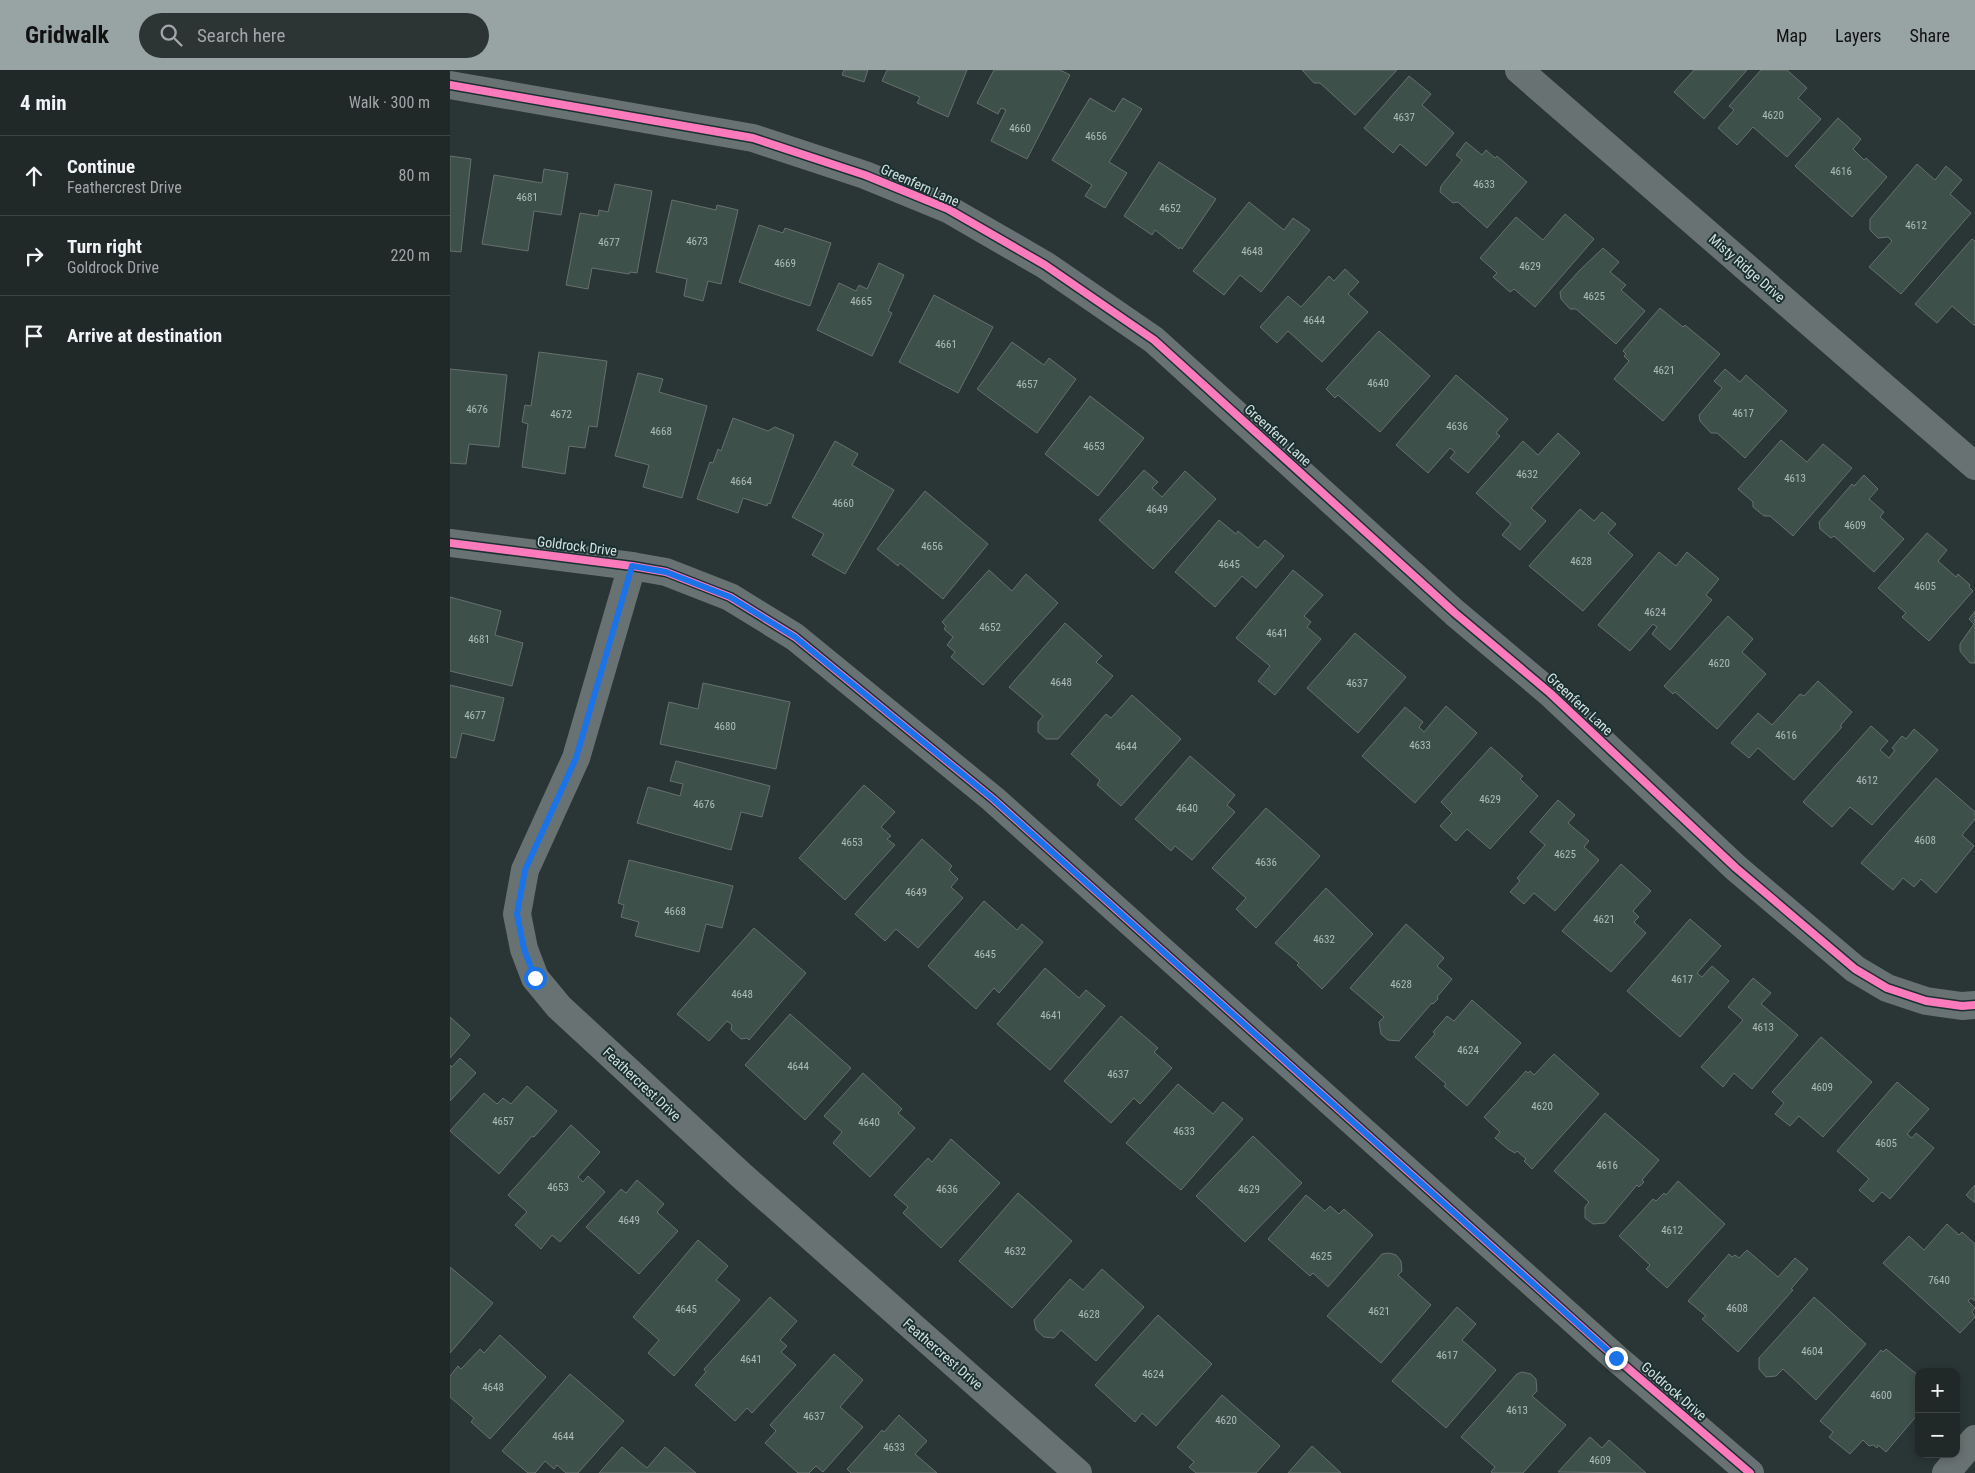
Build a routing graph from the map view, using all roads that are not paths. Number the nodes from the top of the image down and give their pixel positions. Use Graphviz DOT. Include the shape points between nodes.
graph roads {
  1 [pos="1519,70"];
  2 [pos="450,85"];
  3 [pos="1975,466"];
  4 [pos="450,543"];
  5 [pos="632,566"];
  6 [pos="1975,1005"];
  7 [pos="1975,1440"];
  8 [pos="1078,1473"];
  9 [pos="1750,1473"];
  10 [pos="1946,1473"];
  1 -- 3 [label="street, Misty Ridge Drive"];
  2 -- 6 [label="street, Greenfern Lane" via="753,138 865,175 948,209 1045,265 1154,340 1455,613 1550,693 1736,868 1855,969 1887,988 1926,1001"];
  4 -- 5 [label="street, Goldrock Drive"];
  5 -- 8 [label="street, Feathercrest Drive" via="576,758 525,870 517,914 524,949 535,978 559,1007 742,1176"];
  5 -- 9 [label="street, Goldrock Drive" via="666,572 730,597 795,637 993,799 1616,1358"];
  7 -- 10 [label="street"];
}
